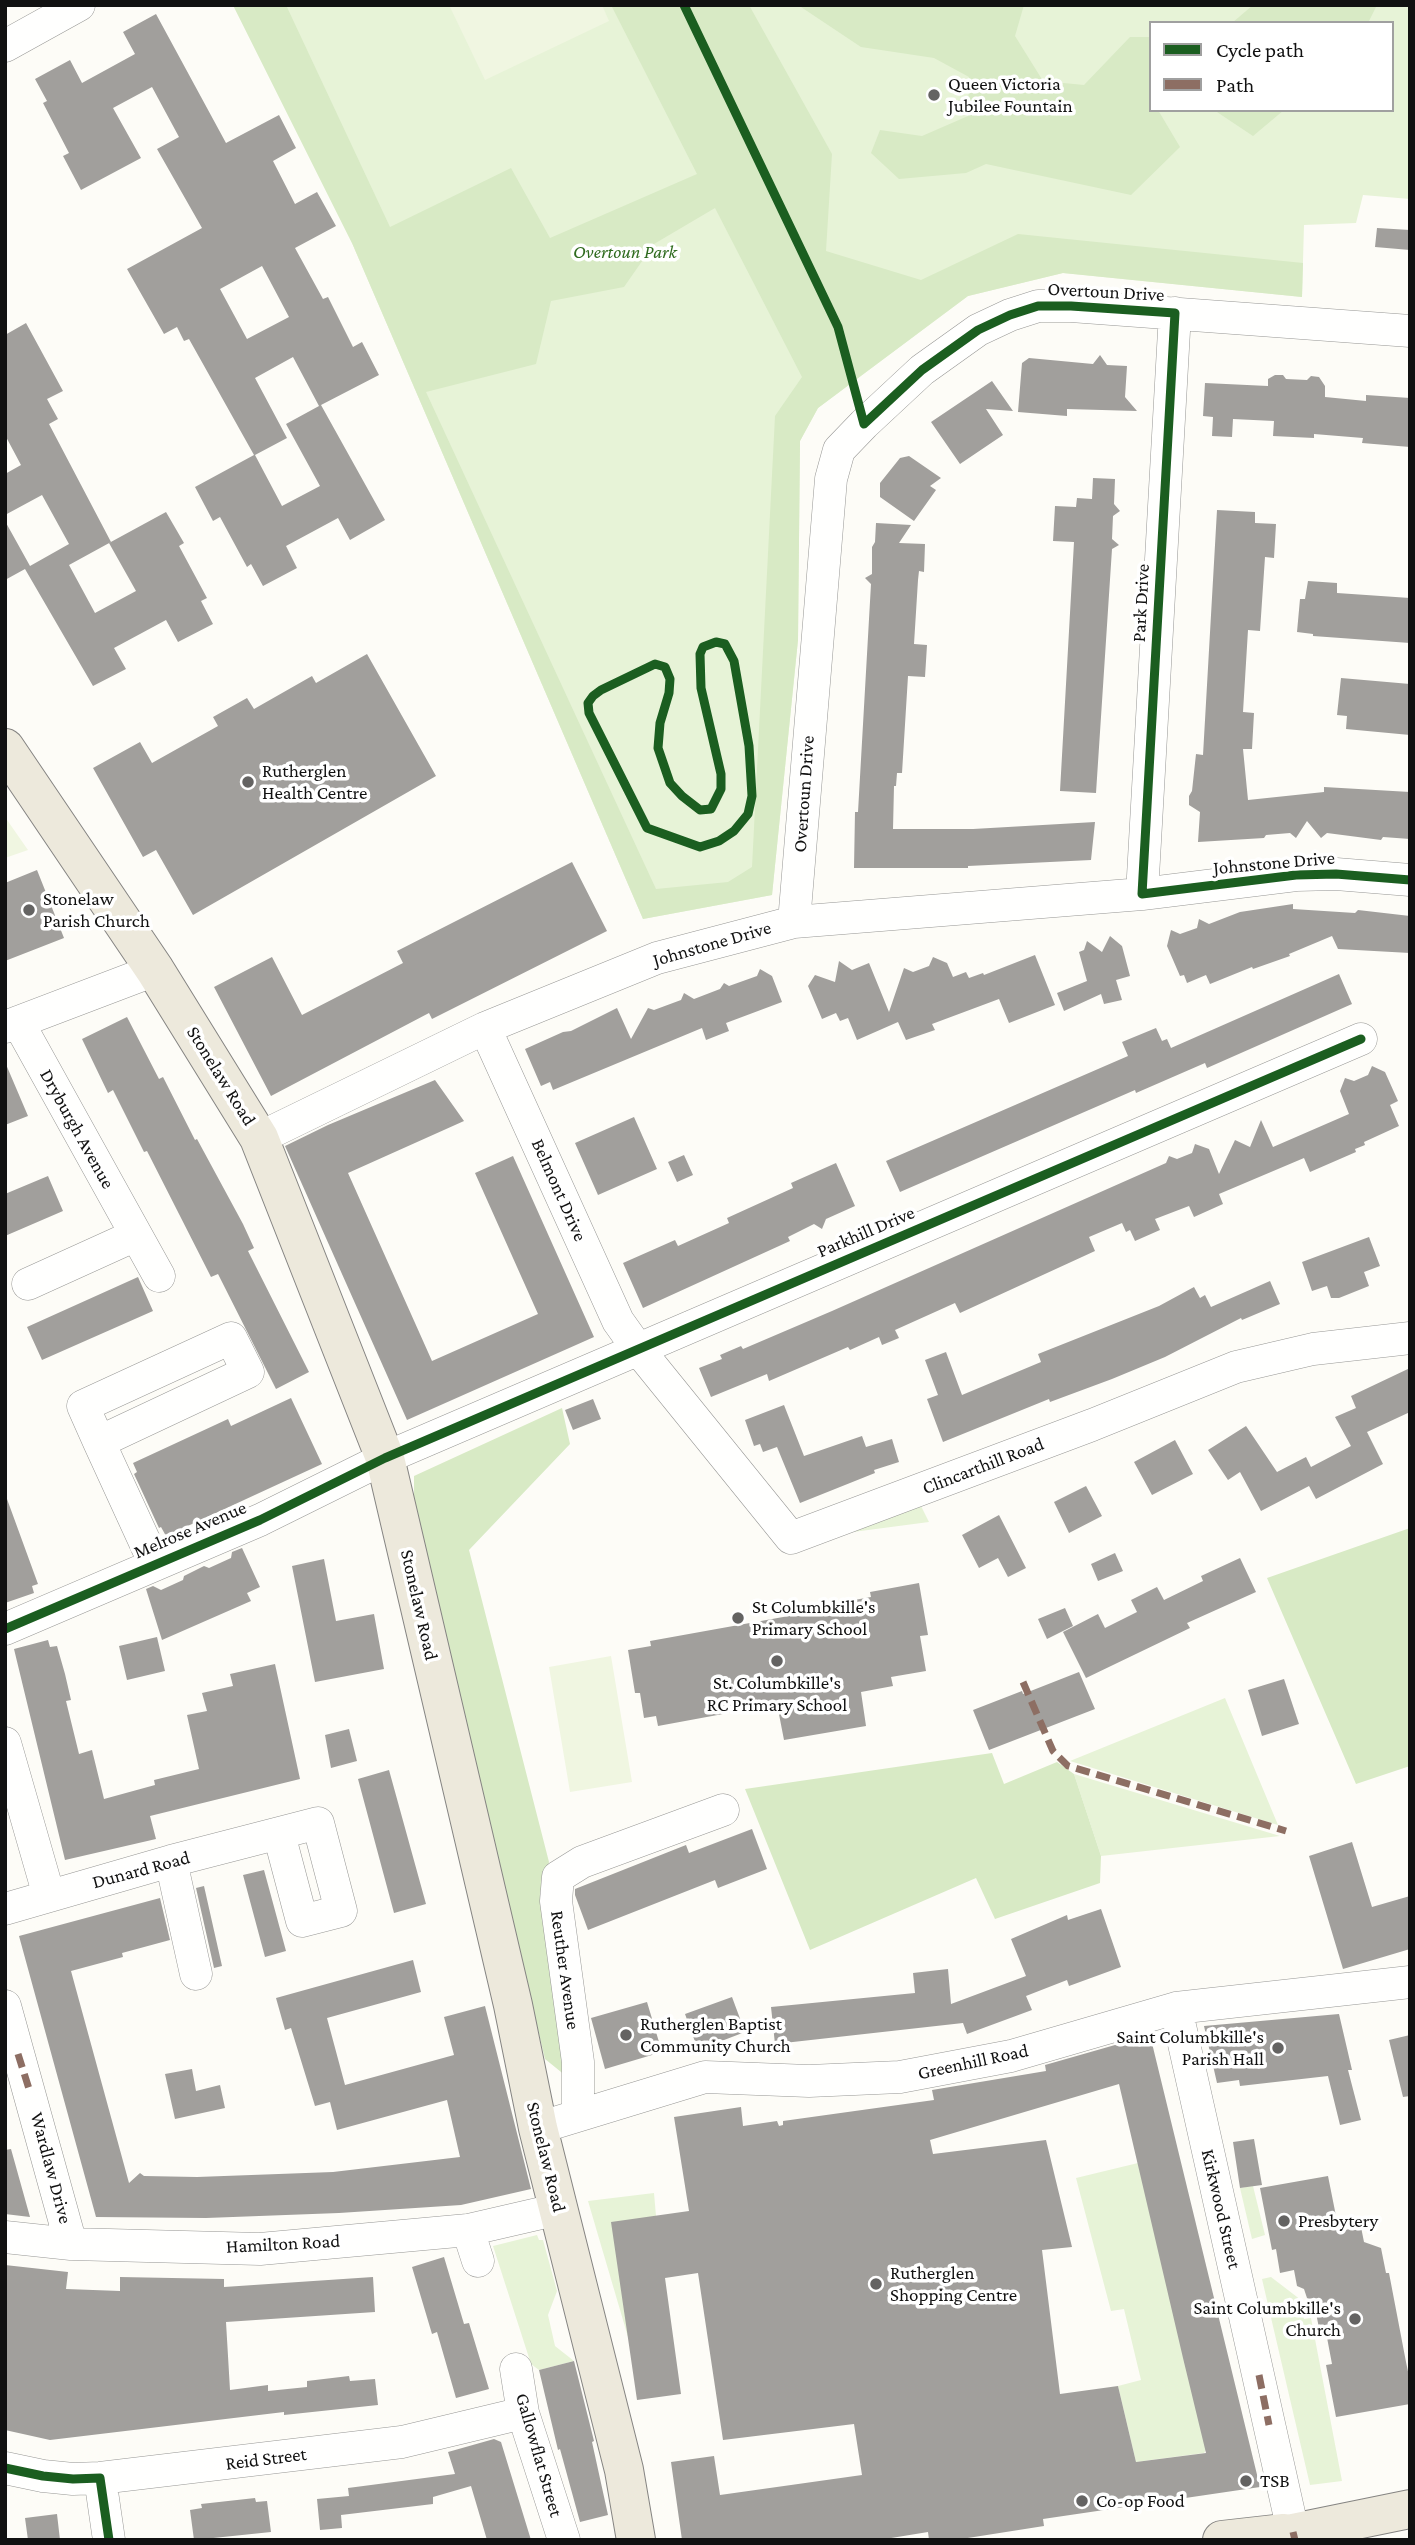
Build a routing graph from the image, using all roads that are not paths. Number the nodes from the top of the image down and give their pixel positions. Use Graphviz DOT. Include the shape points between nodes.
graph roads {
  1 [pos="79,5"];
  2 [pos="5,46"];
  3 [pos="1175,313"];
  4 [pos="1410,331"];
  5 [pos="5,748"];
  6 [pos="1410,880"];
  7 [pos="1142,894"];
  8 [pos="794,922"];
  9 [pos="155,970"];
  10 [pos="12,1025"];
  11 [pos="485,1028"];
  12 [pos="1361,1039"];
  13 [pos="259,1138"];
  14 [pos="136,1235"];
  15 [pos="159,1276"];
  16 [pos="28,1284"];
  17 [pos="1410,1338"];
  18 [pos="638,1349"];
  19 [pos="99,1441"];
  20 [pos="385,1458"];
  21 [pos="155,1564"];
  22 [pos="5,1629"];
  23 [pos="5,1743"];
  24 [pos="723,1810"];
  25 [pos="279,1834"];
  26 [pos="171,1861"];
  27 [pos="49,1896"];
  28 [pos="5,1909"];
  29 [pos="196,1974"];
  30 [pos="1410,1982"];
  31 [pos="5,2006"];
  32 [pos="1176,2008"];
  33 [pos="579,2114"];
  34 [pos="537,2128"];
  35 [pos="559,2209"];
  36 [pos="468,2230"];
  37 [pos="5,2237"];
  38 [pos="71,2244"];
  39 [pos="478,2261"];
  40 [pos="516,2369"];
  41 [pos="523,2413"];
  42 [pos="5,2468"];
  43 [pos="624,2470"];
  44 [pos="100,2478"];
  45 [pos="1410,2509"];
  46 [pos="1282,2537"];
  47 [pos="109,2540"];
  48 [pos="564,2540"];
  49 [pos="636,2540"];
  50 [pos="652,2540"];
  51 [pos="1222,2540"];
  1 -- 2 [label="street"];
  3 -- 4 [label="street, Overtoun Drive"];
  3 -- 7 [label="street, Park Drive"];
  3 -- 8 [label="street, Overtoun Drive" via="1038,306 1010,315 978,330 922,370 839,450 831,478"];
  5 -- 9 [label="main road, Stonelaw Road"];
  6 -- 7 [label="street, Johnstone Drive" via="1296,875"];
  7 -- 8 [label="street, Johnstone Drive"];
  8 -- 11 [label="street, Johnstone Drive" via="657,958"];
  9 -- 10 [label="street, Dryburgh Avenue"];
  9 -- 13 [label="main road, Stonelaw Road"];
  10 -- 14 [label="street, Dryburgh Avenue"];
  11 -- 13 [label="street, Johnstone Drive"];
  11 -- 18 [label="street, Belmont Drive" via="618,1321"];
  12 -- 18 [label="street, Parkhill Drive"];
  13 -- 20 [label="main road, Stonelaw Road"];
  14 -- 15 [label="street, Dryburgh Avenue"];
  14 -- 16 [label="street"];
  17 -- 18 [label="street, Clincarthill Road" via="1313,1349 1236,1367 791,1538"];
  18 -- 20 [label="street, Parkhill Drive"];
  19 -- 19 [label="street, Melrose Avenue" via="83,1406 231,1338 248,1372"];
  19 -- 21 [label="street, Melrose Avenue"];
  20 -- 21 [label="street, Melrose Avenue" via="260,1520"];
  20 -- 34 [label="main road, Stonelaw Road" via="510,1992"];
  21 -- 22 [label="street, Melrose Avenue"];
  23 -- 27 [label="street"];
  24 -- 33 [label="street, Reuther Avenue" via="582,1862 558,1877 556,1901 578,2062"];
  25 -- 26 [label="street, Dunard Road"];
  26 -- 27 [label="street, Dunard Road"];
  26 -- 29 [label="street"];
  27 -- 28 [label="street, Dunard Road"];
  30 -- 32 [label="street, Greenhill Road"];
  31 -- 38 [label="street, Wardlaw Drive"];
  32 -- 33 [label="street, Greenhill Road" via="1011,2056 900,2077 809,2081 705,2077"];
  32 -- 46 [label="street, Kirkwood Street" via="1259,2375"];
  33 -- 34 [label="street, Greenhill Road"];
  34 -- 35 [label="main road, Stonelaw Road"];
  35 -- 36 [label="street, Hamilton Road"];
  35 -- 43 [label="main road, Stonelaw Road"];
  36 -- 38 [label="street, Hamilton Road" via="260,2249"];
  36 -- 39 [label="street"];
  37 -- 38 [label="street, Hamilton Road"];
  40 -- 41 [label="street, Gallowflat Street"];
  41 -- 44 [label="street, Reid Street" via="402,2442"];
  41 -- 48 [label="street, Gallowflat Street"];
  42 -- 44 [label="street, Reid Street" via="43,2476"];
  43 -- 49 [label="main road, Stonelaw Road"];
  43 -- 50 [label="main road"];
  44 -- 47 [label="street"];
  45 -- 46 [label="main road"];
  46 -- 51 [label="main road"];
}
